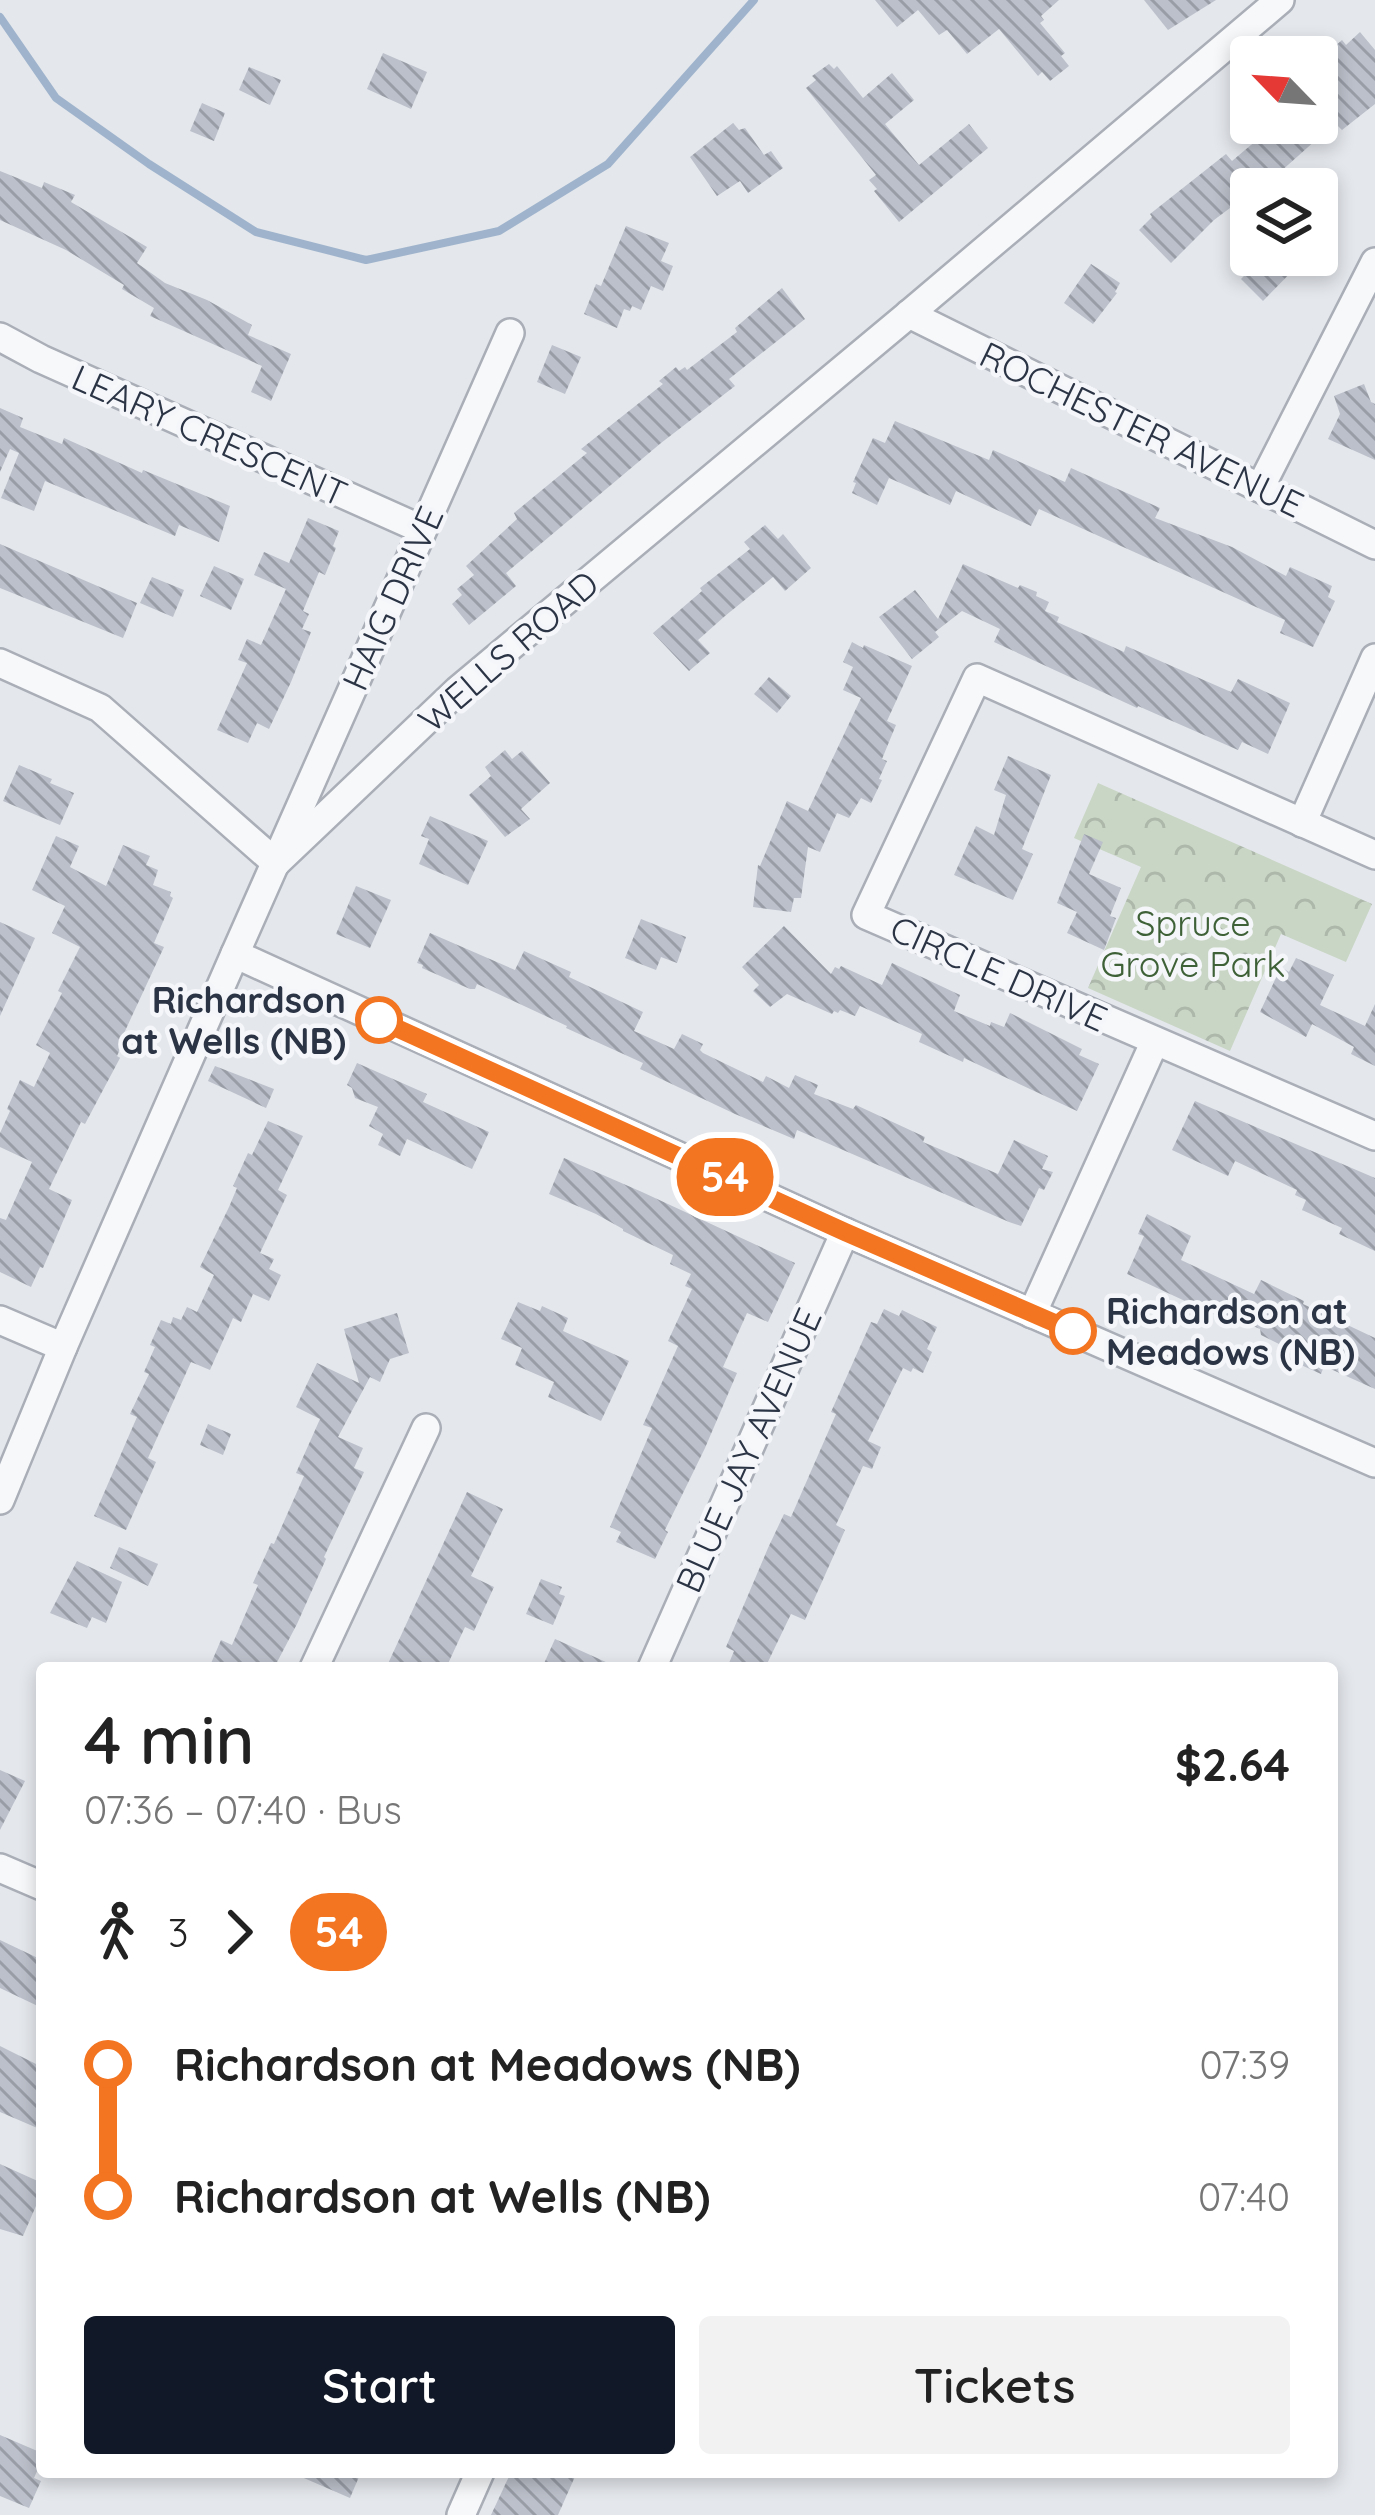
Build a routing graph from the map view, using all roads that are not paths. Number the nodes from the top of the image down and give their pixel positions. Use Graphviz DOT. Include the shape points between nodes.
graph roads {
  1 [pos="1280,0"];
  2 [pos="1375,262"];
  3 [pos="910,314"];
  4 [pos="510,333"];
  5 [pos="0,337"];
  6 [pos="1260,488"];
  7 [pos="421,530"];
  8 [pos="1375,545"];
  9 [pos="1375,658"];
  10 [pos="0,663"];
  11 [pos="1301,823"];
  12 [pos="1375,855"];
  13 [pos="276,863"];
  14 [pos="235,954"];
  15 [pos="1155,1041"];
  16 [pos="1375,1136"];
  17 [pos="845,1232"];
  18 [pos="1032,1314"];
  19 [pos="0,1320"];
  20 [pos="63,1347"];
  21 [pos="426,1428"];
  22 [pos="1375,1463"];
  23 [pos="0,1500"];
  24 [pos="317,1662"];
  25 [pos="655,1662"];
  26 [pos="0,1868"];
  27 [pos="36,1883"];
  28 [pos="477,2478"];
  29 [pos="461,2515"];
  1 -- 3 [label="street, WELLS ROAD"];
  2 -- 6 [label="street"];
  3 -- 6 [label="street, ROCHESTER AVENUE"];
  3 -- 13 [label="street, WELLS ROAD" via="458,690"];
  4 -- 7 [label="street, HAIG DRIVE"];
  5 -- 7 [label="street, LEARY CRESCENT"];
  6 -- 8 [label="street, ROCHESTER AVENUE"];
  7 -- 13 [label="street, HAIG DRIVE"];
  9 -- 11 [label="street"];
  10 -- 13 [label="street" via="100,708"];
  11 -- 12 [label="street, CIRCLE DRIVE"];
  11 -- 15 [label="street, CIRCLE DRIVE" via="976,678 866,915"];
  13 -- 14 [label="street, WELLS ROAD"];
  14 -- 17 [label="street"];
  14 -- 20 [label="street, WELLS ROAD"];
  15 -- 16 [label="street, CIRCLE DRIVE"];
  15 -- 18 [label="street"];
  17 -- 18 [label="street"];
  17 -- 25 [label="street, BLUE JAY AVENUE"];
  18 -- 22 [label="street"];
  19 -- 20 [label="street"];
  20 -- 23 [label="street, WELLS ROAD"];
  21 -- 24 [label="street"];
  26 -- 27 [label="street"];
  28 -- 29 [label="street"];
}
